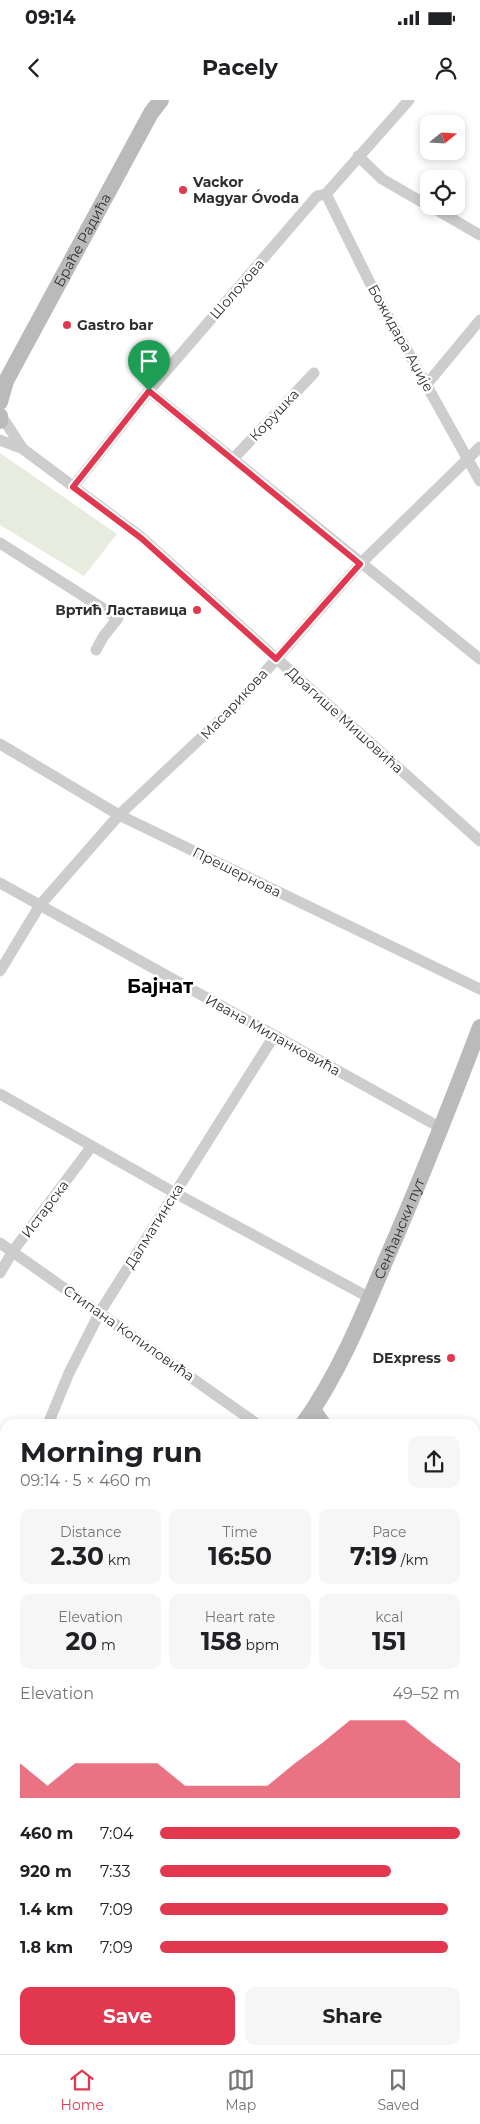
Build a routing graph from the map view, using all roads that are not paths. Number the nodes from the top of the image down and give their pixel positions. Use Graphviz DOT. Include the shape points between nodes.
graph roads {
  1 [pos="161,100"];
  2 [pos="409,100"];
  3 [pos="358,156"];
  4 [pos="326,194"];
  5 [pos="420,201"];
  6 [pos="445,215"];
  7 [pos="480,235"];
  8 [pos="480,320"];
  9 [pos="314,373"];
  10 [pos="3,383"];
  11 [pos="427,384"];
  12 [pos="149,391"];
  13 [pos="0,402"];
  14 [pos="0,415"];
  15 [pos="0,421"];
  16 [pos="0,440"];
  17 [pos="480,447"];
  18 [pos="23,449"];
  19 [pos="234,458"];
  20 [pos="467,460"];
  21 [pos="480,481"];
  22 [pos="73,487"];
  23 [pos="0,543"];
  24 [pos="360,564"];
  25 [pos="96,650"];
  26 [pos="276,659"];
  27 [pos="480,659"];
  28 [pos="0,744"];
  29 [pos="119,815"];
  30 [pos="480,841"];
  31 [pos="0,883"];
  32 [pos="40,906"];
  33 [pos="0,971"];
  34 [pos="480,989"];
  35 [pos="480,1027"];
  36 [pos="274,1036"];
  37 [pos="0,1094"];
  38 [pos="441,1128"];
  39 [pos="92,1146"];
  40 [pos="175,1193"];
  41 [pos="0,1243"];
  42 [pos="13,1251"];
  43 [pos="0,1273"];
  44 [pos="370,1298"];
  45 [pos="100,1312"];
  46 [pos="313,1410"];
  47 [pos="50,1419"];
  48 [pos="250,1419"];
  49 [pos="307,1419"];
  50 [pos="320,1419"];
  1 -- 10 [label="main road, Браће Радића"];
  2 -- 3 [label="street, Шолохова"];
  3 -- 4 [label="street, Шолохова"];
  3 -- 5 [label="street" via="382,179"];
  4 -- 11 [label="street, Божидара Аџије" via="373,289"];
  4 -- 12 [label="street, Шолохова" via="317,196"];
  6 -- 7 [label="street"];
  8 -- 11 [label="street"];
  9 -- 19 [label="street, Корушка"];
  10 -- 13 [label="main road, Браће Радића"];
  11 -- 20 [label="street, Божидара Аџије"];
  12 -- 19 [label="street"];
  12 -- 22 [label="street, Шолохова"];
  14 -- 15 [label="main road"];
  14 -- 18 [label="street, Драгише Мишовића"];
  16 -- 18 [label="street, Драгише Мишовића"];
  17 -- 20 [label="street, Масарикова"];
  18 -- 22 [label="street, Драгише Мишовића"];
  19 -- 24 [label="street"];
  20 -- 21 [label="street, Божидара Аџије"];
  20 -- 24 [label="street, Масарикова"];
  22 -- 26 [label="street, Драгише Мишовића" via="141,538"];
  23 -- 25 [label="street" via="118,618"];
  24 -- 26 [label="street, Масарикова"];
  24 -- 27 [label="street"];
  26 -- 29 [label="street, Масарикова" via="223,719"];
  26 -- 30 [label="street, Драгише Мишовића"];
  28 -- 29 [label="street, Прешернова"];
  29 -- 32 [label="street, Масарикова"];
  29 -- 34 [label="street, Прешернова"];
  31 -- 32 [label="street, Ивана Миланковића"];
  32 -- 33 [label="street, Масарикова"];
  32 -- 36 [label="street, Ивана Миланковића"];
  35 -- 38 [label="main road, Сенћански пут"];
  36 -- 38 [label="street, Ивана Миланковића"];
  36 -- 40 [label="street, Далматинска"];
  37 -- 39 [label="street"];
  38 -- 44 [label="main road, Сенћански пут"];
  39 -- 40 [label="street"];
  39 -- 42 [label="street, Истарска"];
  40 -- 44 [label="street"];
  40 -- 45 [label="street, Далматинска"];
  41 -- 42 [label="street, Стипана Копиловића"];
  42 -- 43 [label="street, Истарска"];
  42 -- 45 [label="street, Стипана Копиловића"];
  44 -- 46 [label="main road, Сенћански пут"];
  45 -- 47 [label="street, Далматинска"];
  45 -- 48 [label="street, Стипана Копиловића"];
  46 -- 49 [label="main road, Сенћански пут"];
  46 -- 50 [label="main road"];
}
